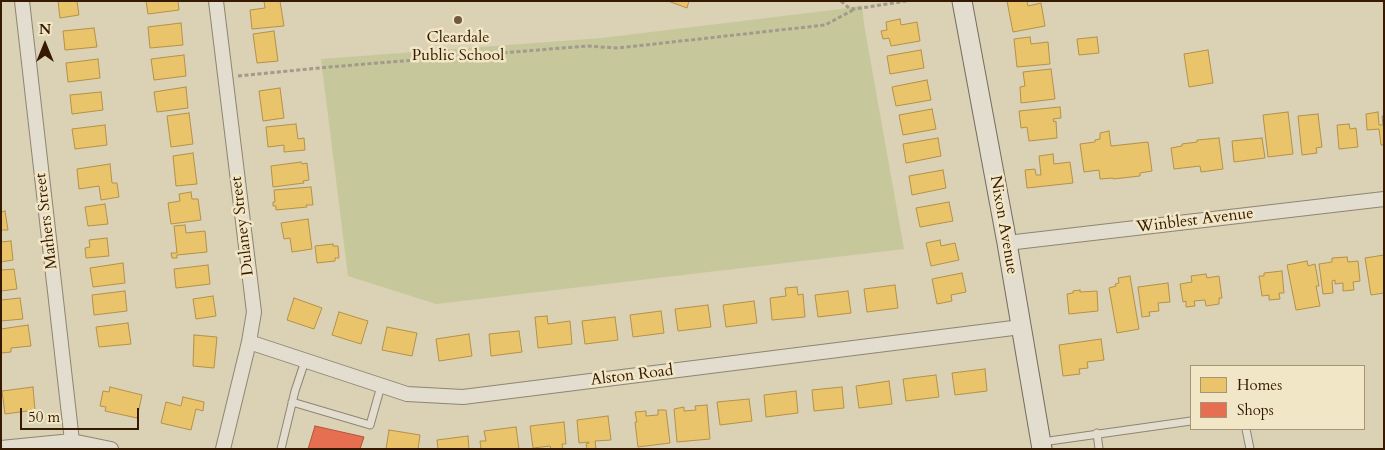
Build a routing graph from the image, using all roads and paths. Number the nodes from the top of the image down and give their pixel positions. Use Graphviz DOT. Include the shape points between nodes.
graph roads {
  1 [pos="22,1"];
  2 [pos="216,1"];
  3 [pos="841,1"];
  4 [pos="906,1"];
  5 [pos="962,1"];
  6 [pos="856,9"];
  7 [pos="225,77"];
  8 [pos="1384,199"];
  9 [pos="1007,243"];
  10 [pos="1022,327"];
  11 [pos="249,342"];
  12 [pos="305,361"];
  13 [pos="381,386"];
  14 [pos="292,402"];
  15 [pos="1190,421"];
  16 [pos="1246,430"];
  17 [pos="1097,433"];
  18 [pos="72,441"];
  19 [pos="1042,445"];
  20 [pos="1,448"];
  21 [pos="111,449"];
  22 [pos="223,449"];
  23 [pos="281,449"];
  24 [pos="1099,449"];
  25 [pos="1250,449"];
  1 -- 18 [label="street, Mathers Street"];
  2 -- 7 [label="street, Dulaney Street"];
  3 -- 6 [label="path"];
  4 -- 6 [label="path"];
  5 -- 9 [label="street, Nixon Avenue"];
  6 -- 7 [label="path" via="825,25 618,48 587,46"];
  7 -- 11 [label="street, Dulaney Street" via="254,312"];
  8 -- 9 [label="street, Winblest Avenue"];
  9 -- 10 [label="street, Nixon Avenue"];
  10 -- 13 [label="street, Alston Road" via="463,397 407,394"];
  10 -- 19 [label="street, Nixon Avenue"];
  11 -- 12 [label="street, Alston Road"];
  11 -- 22 [label="street, Dulaney Street"];
  12 -- 13 [label="street, Alston Road"];
  12 -- 14 [label="lane"];
  13 -- 14 [label="lane" via="370,425"];
  14 -- 23 [label="lane"];
  15 -- 17 [label="lane"];
  16 -- 25 [label="lane"];
  17 -- 19 [label="lane"];
  17 -- 24 [label="lane"];
  18 -- 20 [label="street"];
  18 -- 21 [label="street"];
}
